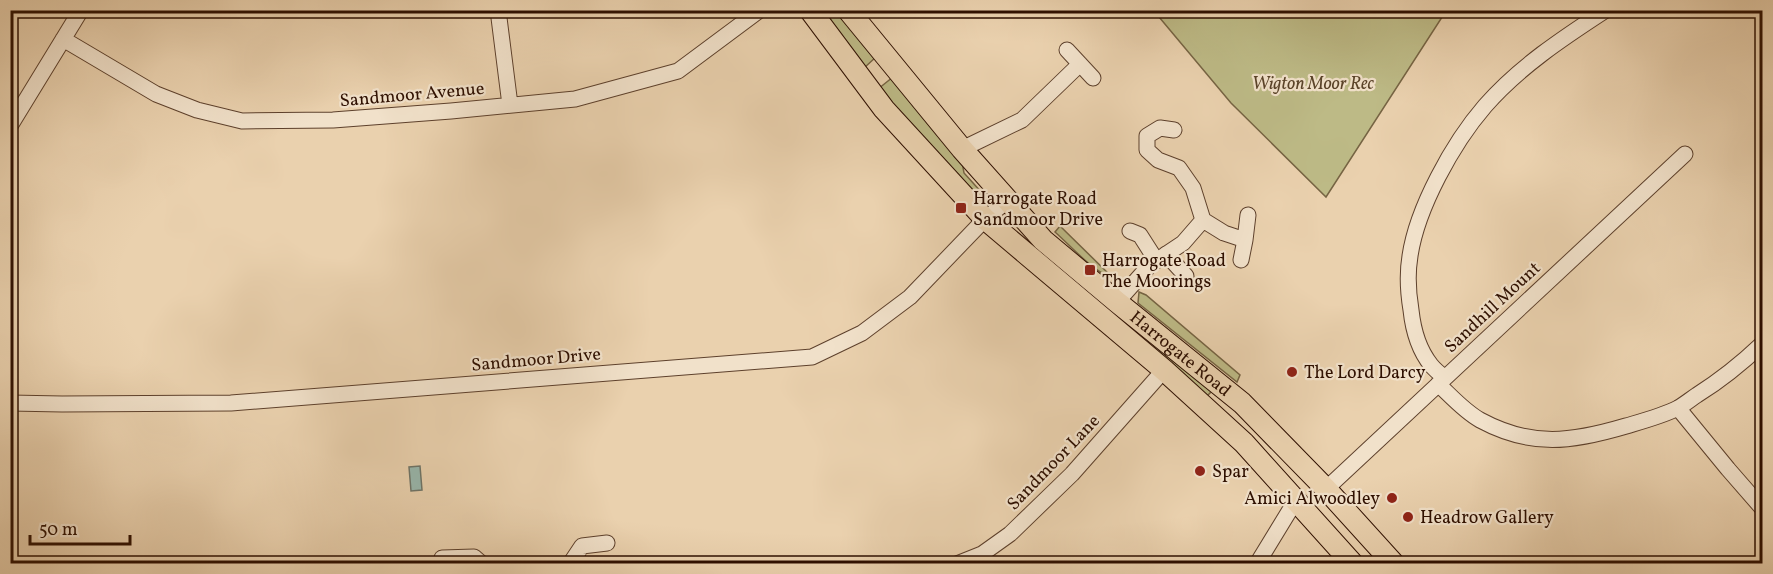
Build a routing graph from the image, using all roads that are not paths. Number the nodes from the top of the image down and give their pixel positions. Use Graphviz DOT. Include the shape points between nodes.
graph roads {
  1 [pos="81,10"];
  2 [pos="498,10"];
  3 [pos="759,10"];
  4 [pos="810,10"];
  5 [pos="848,10"];
  6 [pos="1606,10"];
  7 [pos="63,39"];
  8 [pos="1067,50"];
  9 [pos="1080,64"];
  10 [pos="1093,78"];
  11 [pos="510,105"];
  12 [pos="10,126"];
  13 [pos="1174,130"];
  14 [pos="962,149"];
  15 [pos="1685,154"];
  16 [pos="1007,201"];
  17 [pos="1202,210"];
  18 [pos="1248,215"];
  19 [pos="985,219"];
  20 [pos="1130,231"];
  21 [pos="1245,240"];
  22 [pos="1161,257"];
  23 [pos="1241,260"];
  24 [pos="1186,276"];
  25 [pos="1117,302"];
  26 [pos="1762,344"];
  27 [pos="1164,370"];
  28 [pos="1441,381"];
  29 [pos="10,403"];
  30 [pos="1242,404"];
  31 [pos="1678,408"];
  32 [pos="1326,489"];
  33 [pos="1296,500"];
  34 [pos="1762,508"];
  35 [pos="1363,530"];
  36 [pos="608,543"];
  37 [pos="442,558"];
  38 [pos="983,559"];
  39 [pos="482,564"];
  40 [pos="570,564"];
  41 [pos="957,564"];
  42 [pos="1257,564"];
  43 [pos="1353,564"];
  44 [pos="1377,564"];
  45 [pos="1394,564"];
  1 -- 7 [label="street"];
  2 -- 11 [label="street"];
  3 -- 11 [label="street, Sandmoor Avenue" via="678,71 576,99"];
  4 -- 19 [label="highway, Harrogate Road" via="884,109"];
  5 -- 14 [label="highway, Harrogate Road"];
  6 -- 28 [label="street" via="1521,71 1485,107 1455,146 1434,187 1410,255 1408,287 1419,346"];
  7 -- 11 [label="street, Sandmoor Avenue" via="156,94 242,121 333,120"];
  7 -- 12 [label="street"];
  8 -- 9 [label="street"];
  9 -- 10 [label="street"];
  9 -- 14 [label="street" via="1022,120"];
  13 -- 17 [label="street" via="1160,128 1147,136 1147,150 1158,160 1179,168 1193,182"];
  14 -- 16 [label="highway, Harrogate Road"];
  15 -- 28 [label="street, Sandhill Mount"];
  16 -- 19 [label="street, Sandmoor Drive"];
  16 -- 25 [label="highway, Harrogate Road" via="1044,240"];
  17 -- 21 [label="street" via="1224,233"];
  17 -- 22 [label="street" via="1182,243"];
  18 -- 21 [label="street"];
  19 -- 27 [label="highway, Harrogate Road"];
  19 -- 29 [label="street, Sandmoor Drive" via="910,297 862,333 812,357 231,403"];
  20 -- 22 [label="street" via="1140,235"];
  21 -- 23 [label="street"];
  22 -- 24 [label="street"];
  22 -- 25 [label="street"];
  25 -- 30 [label="highway, Harrogate Road"];
  26 -- 31 [label="street"];
  27 -- 33 [label="highway, Harrogate Road" via="1244,443"];
  27 -- 38 [label="street, Sandmoor Lane" via="1072,474"];
  28 -- 31 [label="street" via="1457,403 1478,419 1501,430 1544,440 1595,435"];
  28 -- 32 [label="street, Sandhill Mount"];
  30 -- 32 [label="highway, Harrogate Road"];
  30 -- 33 [label="highway" via="1237,415 1243,426 1288,476"];
  31 -- 34 [label="street"];
  32 -- 35 [label="highway, Harrogate Road"];
  33 -- 42 [label="street"];
  33 -- 43 [label="highway, Harrogate Road"];
  35 -- 44 [label="highway" via="1365,549"];
  35 -- 45 [label="highway, Harrogate Road"];
  36 -- 40 [label="street" via="582,546"];
  37 -- 39 [label="street" via="474,557"];
  38 -- 41 [label="street, Sandmoor Lane"];
}
